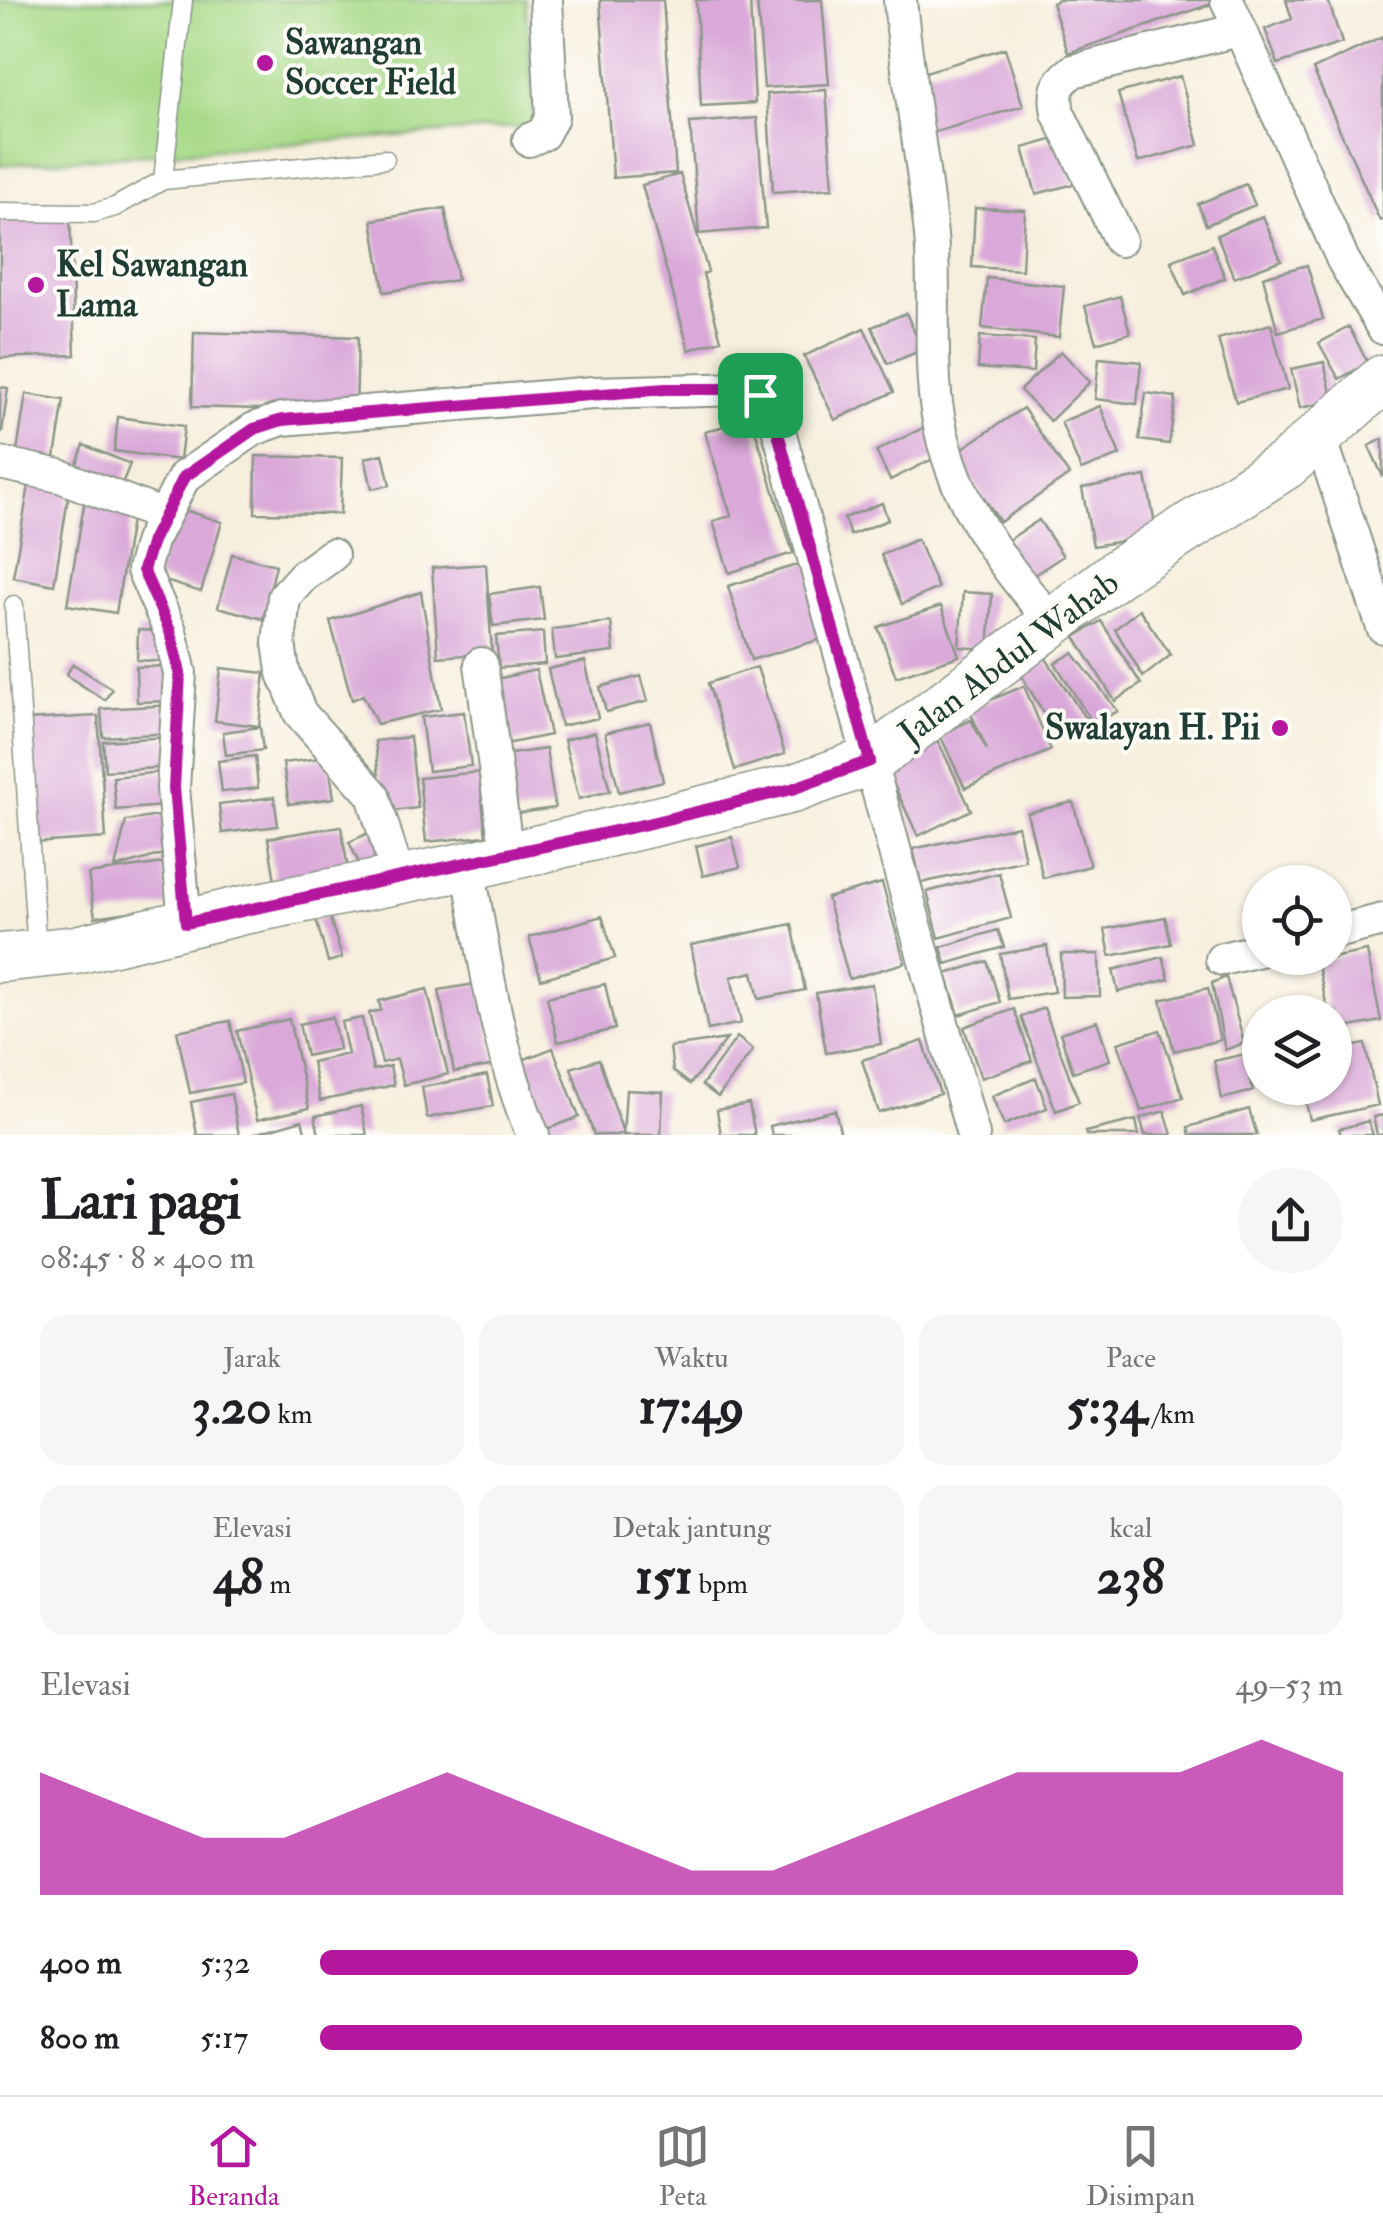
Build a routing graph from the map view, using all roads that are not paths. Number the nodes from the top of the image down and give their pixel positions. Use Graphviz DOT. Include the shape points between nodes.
graph roads {
  1 [pos="183,0"];
  2 [pos="546,0"];
  3 [pos="900,0"];
  4 [pos="1233,15"];
  5 [pos="528,140"];
  6 [pos="386,159"];
  7 [pos="163,180"];
  8 [pos="0,212"];
  9 [pos="1120,240"];
  10 [pos="1383,328"];
  11 [pos="1383,379"];
  12 [pos="1319,434"];
  13 [pos="0,463"];
  14 [pos="164,516"];
  15 [pos="332,556"];
  16 [pos="14,605"];
  17 [pos="1052,622"];
  18 [pos="1383,628"];
  19 [pos="481,664"];
  20 [pos="870,761"];
  21 [pos="483,871"];
  22 [pos="399,880"];
  23 [pos="1383,920"];
  24 [pos="186,923"];
  25 [pos="1352,928"];
  26 [pos="1242,954"];
  27 [pos="19,958"];
  28 [pos="1222,959"];
  29 [pos="533,1135"];
  30 [pos="973,1135"];
  1 -- 7 [label="lane"];
  2 -- 5 [label="street" via="552,118 543,134"];
  3 -- 17 [label="street" via="936,285 936,402 946,447 994,554"];
  4 -- 9 [label="street" via="1059,82 1058,113"];
  4 -- 10 [label="street" via="1342,260"];
  6 -- 7 [label="lane"];
  7 -- 8 [label="lane" via="94,212"];
  11 -- 12 [label="street, Jalan Abdul Wahab"];
  12 -- 17 [label="street, Jalan Abdul Wahab" via="1258,485"];
  12 -- 18 [label="street"];
  13 -- 14 [label="street" via="60,476"];
  14 -- 20 [label="street" via="184,477 254,429 282,420 594,393 745,389 760,395 776,420"];
  14 -- 24 [label="street" via="143,570 180,673 174,788"];
  15 -- 22 [label="street" via="284,598 283,671 300,713 372,795"];
  16 -- 27 [label="lane"];
  17 -- 20 [label="street, Jalan Abdul Wahab"];
  19 -- 21 [label="street"];
  20 -- 21 [label="street, Jalan Abdul Wahab" via="792,789"];
  20 -- 30 [label="street"];
  21 -- 22 [label="street, Jalan Abdul Wahab"];
  21 -- 29 [label="street" via="480,932"];
  22 -- 24 [label="street, Jalan Abdul Wahab"];
  23 -- 25 [label="street"];
  24 -- 27 [label="street, Jalan Abdul Wahab"];
  26 -- 28 [label="street"];
}
